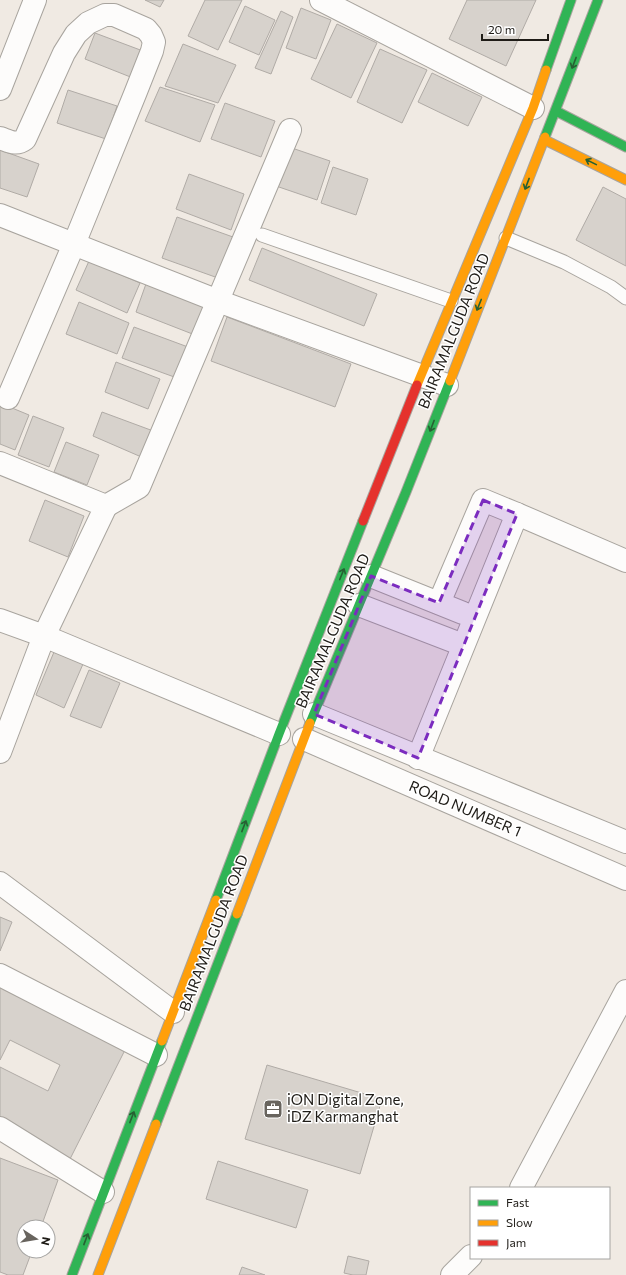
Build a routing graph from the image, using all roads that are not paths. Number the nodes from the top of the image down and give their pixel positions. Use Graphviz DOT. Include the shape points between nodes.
graph roads {
  1 [pos="35,0"];
  2 [pos="321,0"];
  3 [pos="571,0"];
  4 [pos="598,0"];
  5 [pos="7,51"];
  6 [pos="0,89"];
  7 [pos="533,108"];
  8 [pos="556,111"];
  9 [pos="290,130"];
  10 [pos="0,138"];
  11 [pos="545,140"];
  12 [pos="626,147"];
  13 [pos="626,180"];
  14 [pos="0,215"];
  15 [pos="262,235"];
  16 [pos="506,238"];
  17 [pos="74,244"];
  18 [pos="626,298"];
  19 [pos="218,301"];
  20 [pos="451,301"];
  21 [pos="421,375"];
  22 [pos="447,385"];
  23 [pos="8,398"];
  24 [pos="0,463"];
  25 [pos="106,506"];
  26 [pos="517,514"];
  27 [pos="626,561"];
  28 [pos="371,576"];
  29 [pos="439,603"];
  30 [pos="359,605"];
  31 [pos="474,616"];
  32 [pos="0,620"];
  33 [pos="44,636"];
  34 [pos="463,645"];
  35 [pos="314,714"];
  36 [pos="279,734"];
  37 [pos="304,739"];
  38 [pos="0,752"];
  39 [pos="418,758"];
  40 [pos="626,842"];
  41 [pos="626,878"];
  42 [pos="0,883"];
  43 [pos="0,975"];
  44 [pos="626,991"];
  45 [pos="173,1012"];
  46 [pos="156,1054"];
  47 [pos="0,1128"];
  48 [pos="522,1187"];
  49 [pos="103,1192"];
  50 [pos="470,1257"];
  51 [pos="72,1275"];
  52 [pos="98,1275"];
  53 [pos="452,1275"];
  1 -- 5 [label="street"];
  2 -- 7 [label="street"];
  3 -- 7 [label="main road, BAIRAMALGUDA ROAD"];
  4 -- 8 [label="main road, BAIRAMALGUDA ROAD, one-way"];
  5 -- 6 [label="street"];
  7 -- 20 [label="main road, BAIRAMALGUDA ROAD"];
  8 -- 11 [label="main road, BAIRAMALGUDA ROAD"];
  8 -- 12 [label="main road"];
  9 -- 19 [label="street"];
  10 -- 17 [label="street" via="14,143 25,140 64,53 76,34 88,23 106,15 114,15 146,29 151,35 154,42 152,52"];
  13 -- 11 [label="main road, one-way"];
  11 -- 16 [label="main road, BAIRAMALGUDA ROAD, one-way"];
  14 -- 17 [label="street"];
  15 -- 20 [label="lane"];
  16 -- 18 [label="lane" via="564,262"];
  16 -- 22 [label="main road, BAIRAMALGUDA ROAD, one-way"];
  17 -- 19 [label="street"];
  17 -- 23 [label="street"];
  19 -- 21 [label="street"];
  19 -- 25 [label="street" via="139,488"];
  20 -- 21 [label="main road, BAIRAMALGUDA ROAD"];
  21 -- 22 [label="street"];
  36 -- 21 [label="main road, BAIRAMALGUDA ROAD, one-way"];
  22 -- 28 [label="main road, BAIRAMALGUDA ROAD, one-way"];
  24 -- 25 [label="street"];
  25 -- 33 [label="street"];
  26 -- 27 [label="street"];
  26 -- 29 [label="street" via="483,500"];
  26 -- 31 [label="street"];
  28 -- 29 [label="street"];
  28 -- 30 [label="main road, BAIRAMALGUDA ROAD"];
  29 -- 31 [label="street"];
  30 -- 34 [label="street"];
  30 -- 35 [label="main road, BAIRAMALGUDA ROAD"];
  31 -- 34 [label="street"];
  32 -- 33 [label="street"];
  33 -- 36 [label="street"];
  33 -- 38 [label="street"];
  34 -- 39 [label="street"];
  35 -- 37 [label="main road, BAIRAMALGUDA ROAD"];
  35 -- 39 [label="street"];
  45 -- 36 [label="main road, BAIRAMALGUDA ROAD, one-way"];
  37 -- 41 [label="street, ROAD NUMBER 1"];
  37 -- 52 [label="main road, BAIRAMALGUDA ROAD"];
  39 -- 40 [label="street"];
  42 -- 45 [label="street"];
  43 -- 46 [label="street"];
  44 -- 48 [label="street"];
  45 -- 46 [label="main road, BAIRAMALGUDA ROAD"];
  49 -- 46 [label="main road, BAIRAMALGUDA ROAD, one-way"];
  47 -- 49 [label="street"];
  51 -- 49 [label="main road, BAIRAMALGUDA ROAD, one-way"];
  50 -- 53 [label="street"];
}
